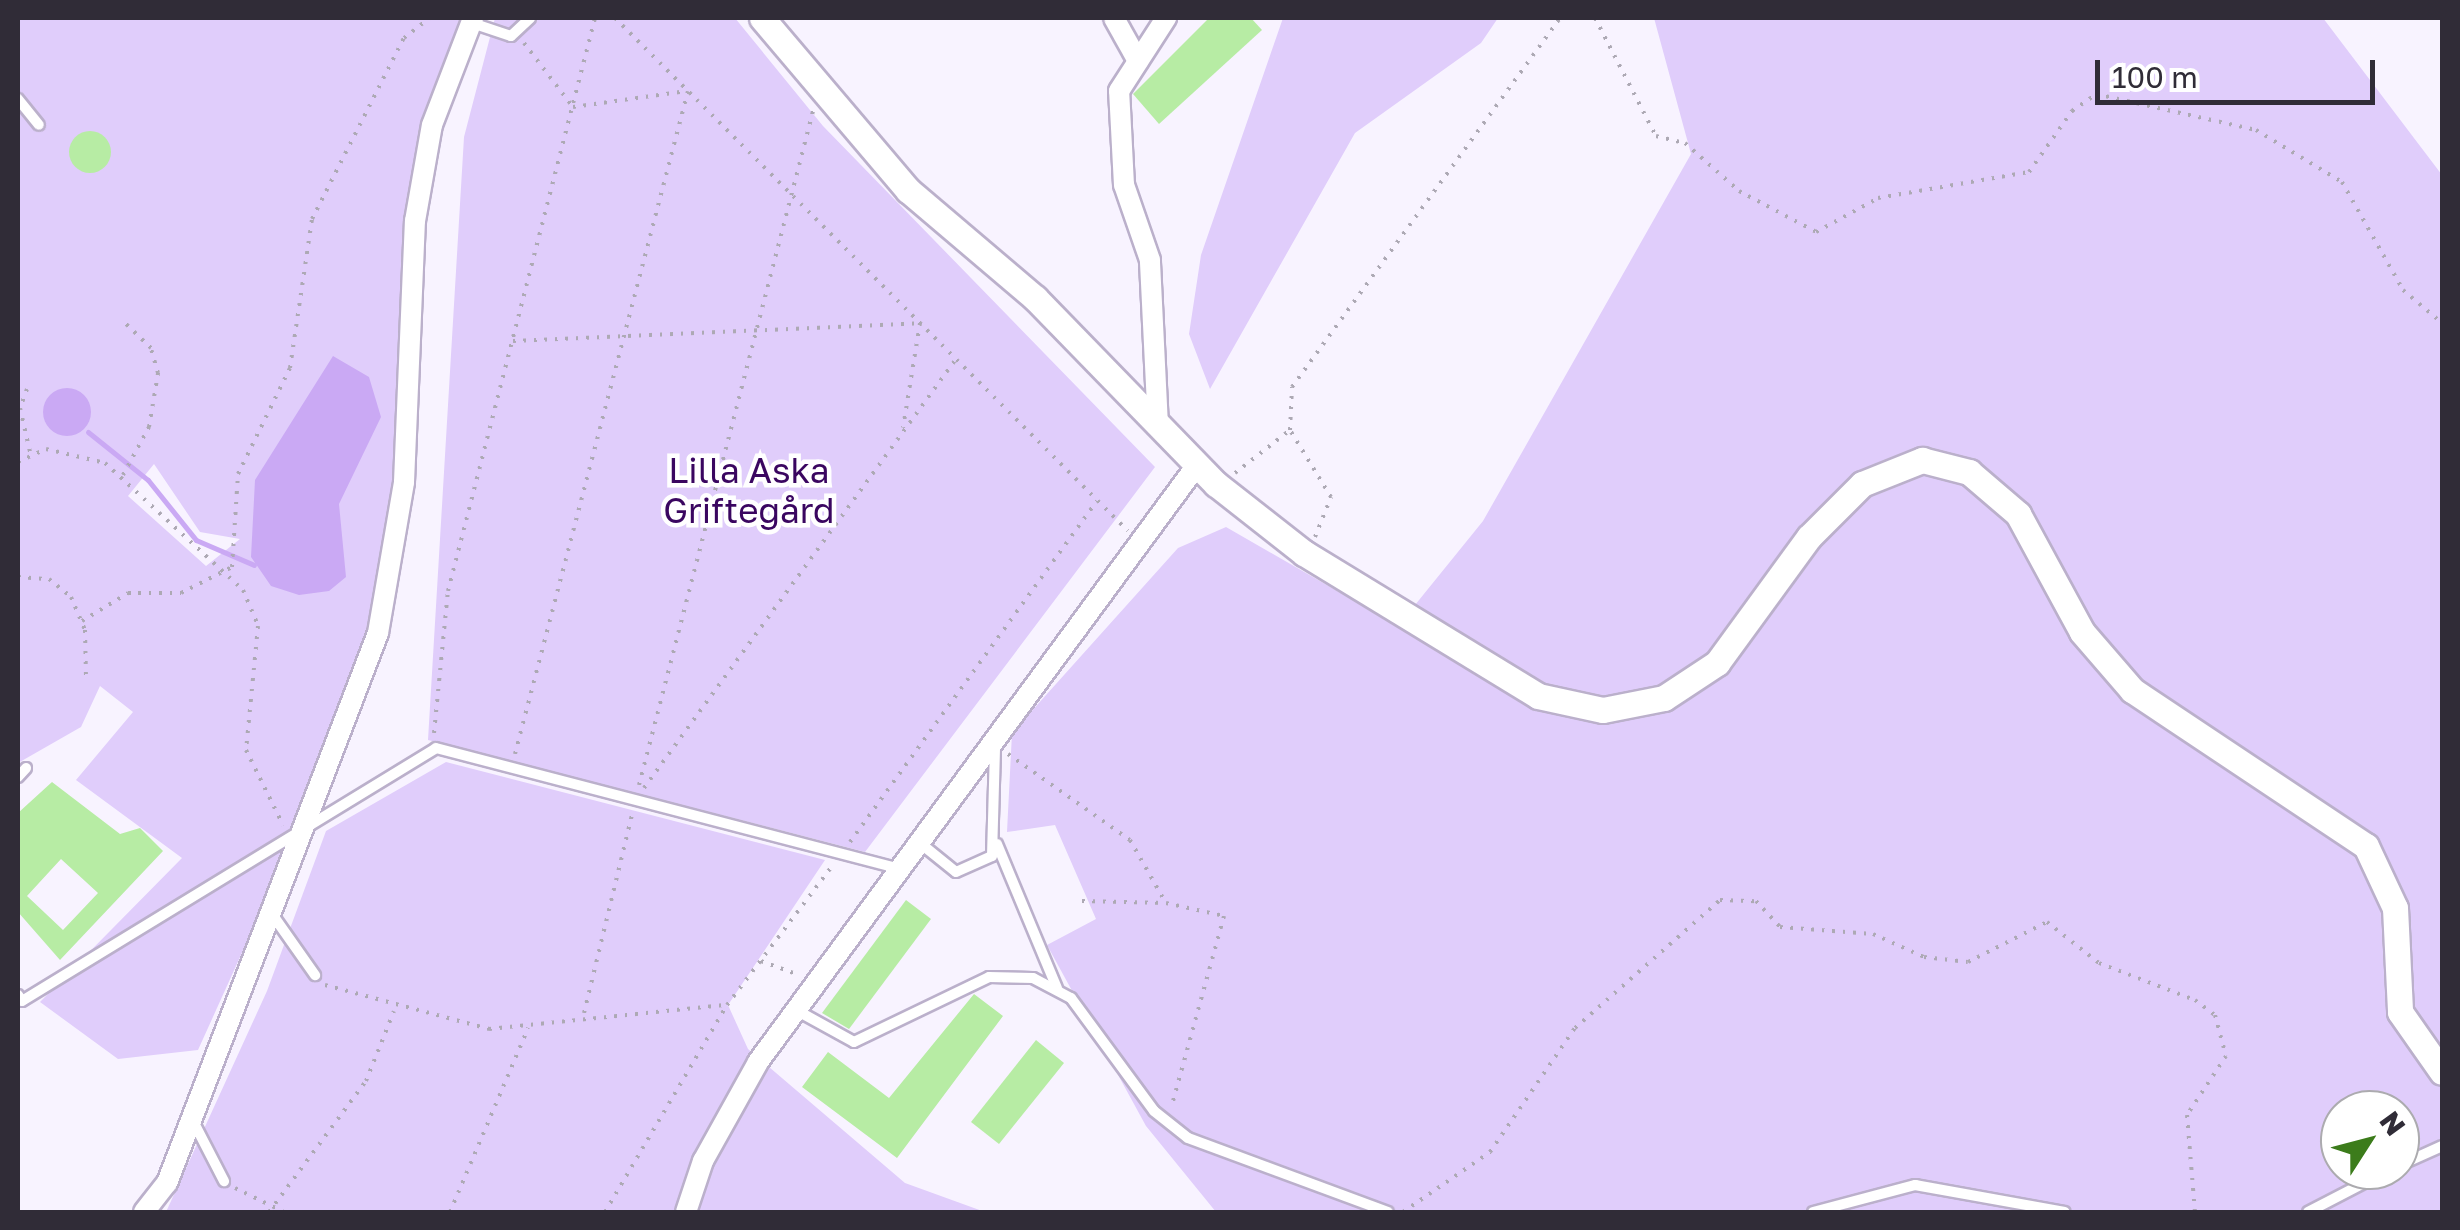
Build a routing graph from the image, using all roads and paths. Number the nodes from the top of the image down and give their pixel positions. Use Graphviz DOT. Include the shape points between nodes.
graph roads {
  1 [pos="430,18"];
  2 [pos="530,18"];
  3 [pos="595,18"];
  4 [pos="615,18"];
  5 [pos="1114,18"];
  6 [pos="1166,18"];
  7 [pos="1560,18"];
  8 [pos="1595,18"];
  9 [pos="472,20"];
  10 [pos="770,20"];
  11 [pos="511,36"];
  12 [pos="1138,61"];
  13 [pos="819,89"];
  14 [pos="688,91"];
  15 [pos="18,99"];
  16 [pos="573,107"];
  17 [pos="39,125"];
  18 [pos="792,194"];
  19 [pos="920,323"];
  20 [pos="2442,323"];
  21 [pos="126,324"];
  22 [pos="757,330"];
  23 [pos="624,336"];
  24 [pos="513,341"];
  25 [pos="956,358"];
  26 [pos="27,389"];
  27 [pos="1158,426"];
  28 [pos="1290,430"];
  29 [pos="902,432"];
  30 [pos="30,453"];
  31 [pos="18,462"];
  32 [pos="1197,465"];
  33 [pos="127,469"];
  34 [pos="1216,484"];
  35 [pos="1097,501"];
  36 [pos="1142,544"];
  37 [pos="1304,553"];
  38 [pos="230,569"];
  39 [pos="18,577"];
  40 [pos="82,622"];
  41 [pos="86,676"];
  42 [pos="998,736"];
  43 [pos="436,748"];
  44 [pos="512,766"];
  45 [pos="26,768"];
  46 [pos="18,777"];
  47 [pos="636,799"];
  48 [pos="300,831"];
  49 [pos="920,842"];
  50 [pos="996,843"];
  51 [pos="841,854"];
  52 [pos="900,869"];
  53 [pos="1082,900"];
  54 [pos="1166,903"];
  55 [pos="271,913"];
  56 [pos="761,962"];
  57 [pos="315,975"];
  58 [pos="816,982"];
  59 [pos="1058,988"];
  60 [pos="18,995"];
  61 [pos="728,1005"];
  62 [pos="394,1010"];
  63 [pos="796,1010"];
  64 [pos="583,1015"];
  65 [pos="528,1028"];
  66 [pos="2442,1072"];
  67 [pos="192,1118"];
  68 [pos="1168,1122"];
  69 [pos="224,1181"];
  70 [pos="2350,1190"];
  71 [pos="276,1205"];
  72 [pos="144,1212"];
  73 [pos="269,1212"];
  74 [pos="284,1212"];
  75 [pos="450,1212"];
  76 [pos="605,1212"];
  77 [pos="686,1212"];
  78 [pos="1388,1212"];
  79 [pos="1403,1212"];
  80 [pos="1813,1212"];
  81 [pos="2065,1212"];
  82 [pos="2195,1212"];
  83 [pos="2308,1212"];
  1 -- 38 [label="path" via="404,38 312,218 290,368 238,474"];
  2 -- 11 [label="lane"];
  3 -- 16 [label="path"];
  4 -- 14 [label="path"];
  5 -- 12 [label="street"];
  6 -- 12 [label="street"];
  7 -- 28 [label="path" via="1292,387"];
  8 -- 20 [label="path" via="1656,136 1684,143 1739,191 1816,232 1878,198 2029,172 2072,111 2096,94 2269,135 2342,182 2403,290"];
  9 -- 11 [label="lane"];
  9 -- 48 [label="street" via="432,125 415,221 404,482 378,634"];
  10 -- 13 [label="street"];
  11 -- 16 [label="path"];
  12 -- 27 [label="street" via="1119,91 1122,165 1150,260"];
  13 -- 18 [label="path"];
  13 -- 27 [label="street" via="908,190 1034,298"];
  14 -- 16 [label="path"];
  14 -- 18 [label="path"];
  14 -- 23 [label="path"];
  15 -- 17 [label="lane"];
  16 -- 24 [label="path"];
  18 -- 19 [label="path"];
  18 -- 22 [label="path"];
  19 -- 22 [label="path"];
  19 -- 25 [label="path"];
  19 -- 29 [label="path"];
  21 -- 33 [label="path" via="151,348 158,373 149,426"];
  22 -- 23 [label="path"];
  22 -- 47 [label="path"];
  23 -- 24 [label="path"];
  23 -- 44 [label="path"];
  24 -- 43 [label="path" via="448,591"];
  25 -- 29 [label="path"];
  25 -- 35 [label="path"];
  26 -- 30 [label="path" via="20,408"];
  27 -- 32 [label="street"];
  28 -- 34 [label="path"];
  28 -- 37 [label="path" via="1331,498"];
  29 -- 47 [label="path"];
  30 -- 31 [label="path"];
  30 -- 33 [label="path" via="86,454"];
  32 -- 34 [label="street"];
  32 -- 36 [label="street"];
  33 -- 38 [label="path"];
  34 -- 37 [label="street"];
  35 -- 36 [label="path"];
  35 -- 51 [label="path"];
  36 -- 42 [label="street"];
  37 -- 66 [label="street" via="1538,696 1637,709 1717,664 1809,538 1862,484 1922,460 1969,472 2018,514 2082,632 2132,690 2366,846 2394,908 2400,1012"];
  38 -- 40 [label="path" via="181,592 128,593"];
  38 -- 48 [label="path" via="258,626 250,766"];
  39 -- 40 [label="path" via="63,589"];
  40 -- 41 [label="path"];
  42 -- 49 [label="street"];
  42 -- 50 [label="lane"];
  42 -- 54 [label="path" via="1006,752 1130,840"];
  43 -- 44 [label="lane"];
  43 -- 48 [label="lane"];
  44 -- 47 [label="lane"];
  45 -- 46 [label="lane"];
  47 -- 51 [label="lane"];
  47 -- 64 [label="path"];
  48 -- 55 [label="street"];
  48 -- 60 [label="lane" via="22,1001"];
  49 -- 50 [label="lane" via="956,872 980,867"];
  49 -- 52 [label="street"];
  50 -- 59 [label="lane"];
  51 -- 52 [label="lane"];
  51 -- 56 [label="path"];
  52 -- 58 [label="street"];
  53 -- 54 [label="path"];
  54 -- 68 [label="path" via="1224,916"];
  55 -- 57 [label="lane"];
  55 -- 67 [label="street"];
  56 -- 58 [label="path"];
  56 -- 61 [label="path"];
  57 -- 62 [label="path"];
  58 -- 63 [label="street"];
  59 -- 63 [label="lane" via="990,976 854,1042"];
  59 -- 68 [label="lane"];
  61 -- 64 [label="path"];
  61 -- 76 [label="path"];
  62 -- 65 [label="path"];
  62 -- 71 [label="path" via="366,1081"];
  63 -- 77 [label="street" via="728,1107"];
  64 -- 65 [label="path"];
  65 -- 75 [label="path"];
  67 -- 69 [label="lane"];
  67 -- 72 [label="street"];
  68 -- 78 [label="lane" via="1224,1159"];
  69 -- 71 [label="path"];
  70 -- 83 [label="lane"];
  71 -- 73 [label="path"];
  71 -- 74 [label="path"];
  79 -- 82 [label="path" via="1490,1152 1575,1028 1720,900 1756,901 1780,927 1873,934 1924,957 1968,962 2047,922 2099,963 2196,1000 2215,1015 2226,1056 2187,1115"];
  80 -- 81 [label="lane" via="1915,1186"];
}
